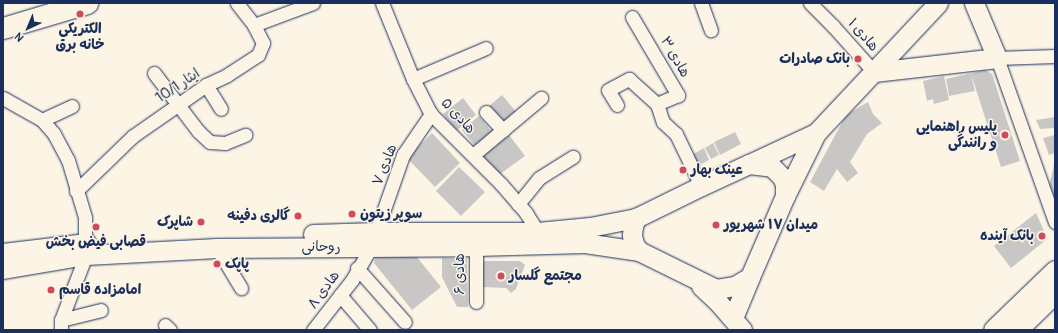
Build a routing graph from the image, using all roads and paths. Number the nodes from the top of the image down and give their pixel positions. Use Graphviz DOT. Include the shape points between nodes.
graph roads {
  1 [pos="87,3"];
  2 [pos="237,3"];
  3 [pos="313,3"];
  4 [pos="382,3"];
  5 [pos="701,3"];
  6 [pos="810,3"];
  7 [pos="938,3"];
  8 [pos="974,3"];
  9 [pos="632,17"];
  10 [pos="254,25"];
  11 [pos="3,28"];
  12 [pos="711,30"];
  13 [pos="486,48"];
  14 [pos="1055,56"];
  15 [pos="996,58"];
  16 [pos="874,72"];
  17 [pos="154,73"];
  18 [pos="413,79"];
  19 [pos="206,85"];
  20 [pos="3,98"];
  21 [pos="541,98"];
  22 [pos="179,104"];
  23 [pos="657,104"];
  24 [pos="617,105"];
  25 [pos="72,106"];
  26 [pos="221,109"];
  27 [pos="486,112"];
  28 [pos="431,114"];
  29 [pos="42,120"];
  30 [pos="503,130"];
  31 [pos="816,133"];
  32 [pos="245,135"];
  33 [pos="473,155"];
  34 [pos="573,157"];
  35 [pos="749,164"];
  36 [pos="701,186"];
  37 [pos="76,191"];
  38 [pos="784,196"];
  39 [pos="518,204"];
  40 [pos="636,218"];
  41 [pos="1055,222"];
  42 [pos="538,232"];
  43 [pos="374,239"];
  44 [pos="433,239"];
  45 [pos="476,246"];
  46 [pos="217,248"];
  47 [pos="85,249"];
  48 [pos="639,252"];
  49 [pos="3,253"];
  50 [pos="357,268"];
  51 [pos="3,269"];
  52 [pos="1055,271"];
  53 [pos="690,277"];
  54 [pos="750,277"];
  55 [pos="241,288"];
  56 [pos="340,295"];
  57 [pos="1053,298"];
  58 [pos="476,302"];
  59 [pos="101,310"];
  60 [pos="404,322"];
  61 [pos="61,325"];
  62 [pos="735,325"];
  63 [pos="313,330"];
  64 [pos="370,330"];
  65 [pos="994,330"];
  66 [pos="1016,330"];
  1 -- 11 [label="main road"];
  2 -- 10 [label="street, ایثار 10/1"];
  3 -- 10 [label="street"];
  4 -- 18 [label="street, هادی ۵"];
  5 -- 12 [label="street"];
  6 -- 16 [label="street, هادی ۱"];
  7 -- 16 [label="main road"];
  8 -- 15 [label="main road"];
  9 -- 23 [label="street, هادی ۳" via="678,94"];
  10 -- 19 [label="street, ایثار 10/1" via="263,43 258,55"];
  13 -- 18 [label="street"];
  14 -- 15 [label="street"];
  15 -- 16 [label="main road"];
  15 -- 41 [label="street"];
  16 -- 31 [label="main road"];
  17 -- 22 [label="street"];
  18 -- 28 [label="street, هادی ۵"];
  19 -- 22 [label="street, ایثار 10/1"];
  19 -- 26 [label="street"];
  20 -- 29 [label="street"];
  21 -- 30 [label="street"];
  22 -- 32 [label="street" via="198,131 210,142 225,143"];
  22 -- 37 [label="street, ایثار 10/1" via="133,136"];
  23 -- 24 [label="street" via="629,79 608,90"];
  23 -- 36 [label="street" via="663,122 676,134"];
  25 -- 29 [label="street"];
  27 -- 30 [label="street"];
  28 -- 33 [label="street, هادی ۵"];
  28 -- 43 [label="street, هادی ۷" via="403,155"];
  29 -- 37 [label="street" via="54,134 68,160"];
  30 -- 33 [label="street"];
  31 -- 35 [label="main road"];
  31 -- 38 [label="main road"];
  33 -- 39 [label="street, هادی ۵"];
  34 -- 39 [label="street" via="539,178"];
  35 -- 36 [label="main road"];
  35 -- 38 [label="main road" via="772,167 785,184"];
  36 -- 40 [label="main road"];
  37 -- 47 [label="street" via="85,217"];
  38 -- 54 [label="main road"];
  39 -- 42 [label="street, هادی ۵"];
  40 -- 42 [label="main road, روحانی" via="590,227"];
  40 -- 48 [label="main road" via="632,226 632,235"];
  42 -- 44 [label="main road, روحانی"];
  43 -- 44 [label="main road, روحانی"];
  43 -- 46 [label="main road, روحانی"];
  43 -- 47 [label="main road, روحانی"];
  43 -- 50 [label="street, هادی ۸"];
  44 -- 45 [label="main road, روحانی"];
  45 -- 48 [label="main road, روحانی" via="585,243"];
  45 -- 58 [label="street, هادی ۶"];
  46 -- 47 [label="main road, روحانی"];
  46 -- 55 [label="street"];
  47 -- 49 [label="main road, روحانی"];
  47 -- 51 [label="main road, روحانی"];
  47 -- 61 [label="street"];
  48 -- 53 [label="main road"];
  50 -- 56 [label="street, هادی ۸" via="352,280"];
  50 -- 60 [label="street"];
  52 -- 65 [label="main road"];
  53 -- 54 [label="main road" via="716,289 735,286"];
  53 -- 62 [label="main road" via="718,302"];
  54 -- 62 [label="main road"];
  56 -- 63 [label="street, هادی ۸"];
  56 -- 64 [label="street"];
  57 -- 66 [label="main road"];
  59 -- 61 [label="street"];
}
